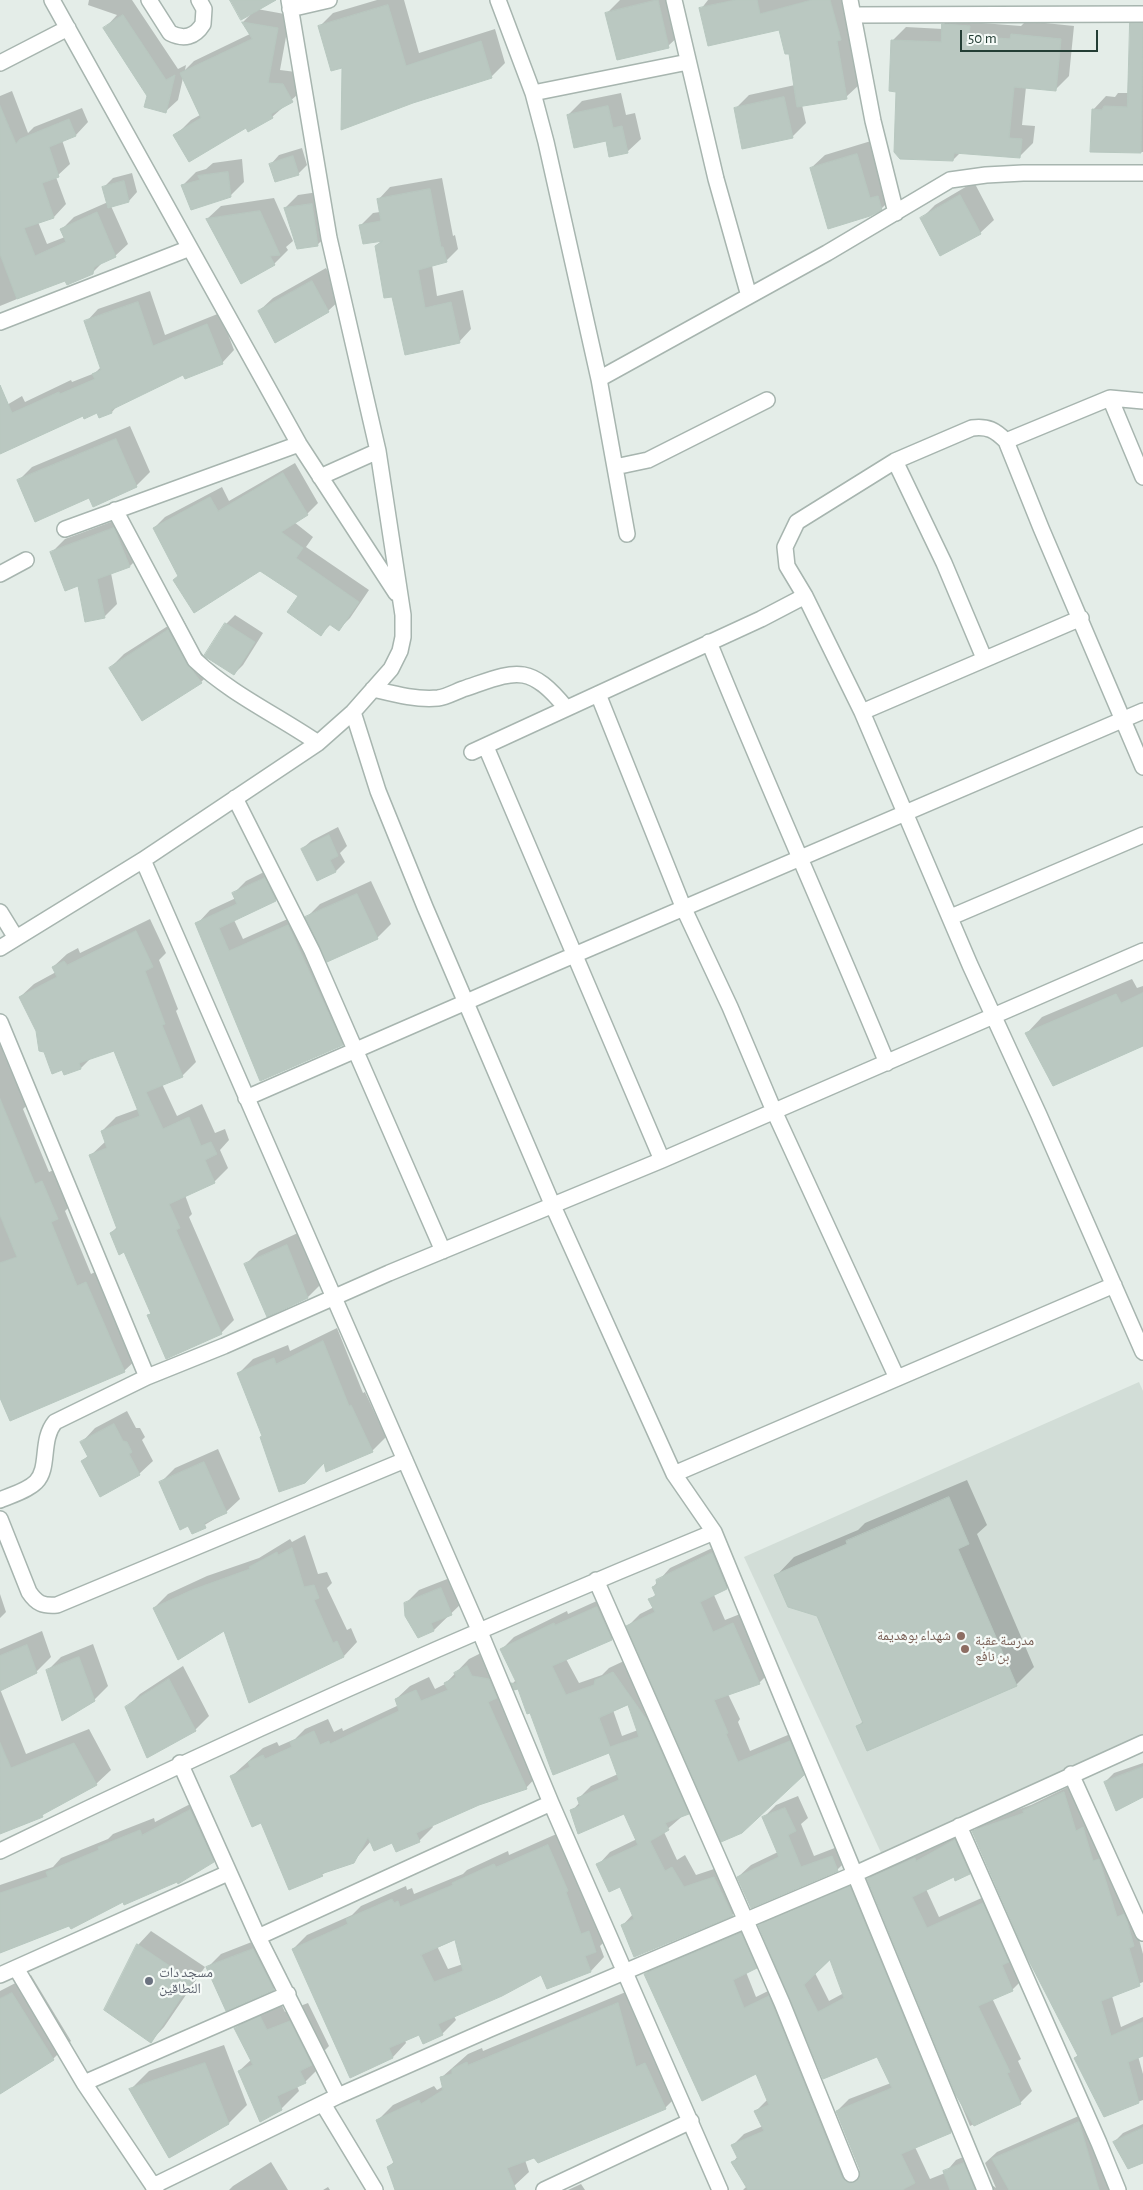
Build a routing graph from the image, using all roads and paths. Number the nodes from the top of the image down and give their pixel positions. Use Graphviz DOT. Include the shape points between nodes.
graph roads {
  1 [pos="52,0"];
  2 [pos="149,0"];
  3 [pos="199,0"];
  4 [pos="329,0"];
  5 [pos="498,0"];
  6 [pos="674,0"];
  7 [pos="290,4"];
  8 [pos="852,7"];
  9 [pos="1143,14"];
  10 [pos="68,28"];
  11 [pos="688,62"];
  12 [pos="0,63"];
  13 [pos="533,93"];
  14 [pos="1143,173"];
  15 [pos="896,213"];
  16 [pos="190,248"];
  17 [pos="748,296"];
  18 [pos="0,322"];
  19 [pos="599,379"];
  20 [pos="1110,398"];
  21 [pos="767,400"];
  22 [pos="1143,401"];
  23 [pos="1006,441"];
  24 [pos="300,444"];
  25 [pos="378,451"];
  26 [pos="895,461"];
  27 [pos="615,467"];
  28 [pos="320,477"];
  29 [pos="1143,477"];
  30 [pos="115,510"];
  31 [pos="65,529"];
  32 [pos="627,534"];
  33 [pos="26,560"];
  34 [pos="0,574"];
  35 [pos="398,596"];
  36 [pos="805,596"];
  37 [pos="1081,618"];
  38 [pos="709,642"];
  39 [pos="984,658"];
  40 [pos="373,689"];
  41 [pos="598,694"];
  42 [pos="566,708"];
  43 [pos="1143,711"];
  44 [pos="353,712"];
  45 [pos="862,712"];
  46 [pos="1122,720"];
  47 [pos="318,743"];
  48 [pos="1143,767"];
  49 [pos="235,798"];
  50 [pos="906,813"];
  51 [pos="1143,835"];
  52 [pos="800,859"];
  53 [pos="142,860"];
  54 [pos="684,909"];
  55 [pos="0,912"];
  56 [pos="951,917"];
  57 [pos="16,938"];
  58 [pos="0,948"];
  59 [pos="1143,951"];
  60 [pos="575,955"];
  61 [pos="466,1004"];
  62 [pos="993,1016"];
  63 [pos="0,1022"];
  64 [pos="358,1050"];
  65 [pos="887,1063"];
  66 [pos="246,1098"];
  67 [pos="774,1111"];
  68 [pos="662,1160"];
  69 [pos="553,1206"];
  70 [pos="443,1250"];
  71 [pos="1114,1285"];
  72 [pos="334,1297"];
  73 [pos="1142,1348"];
  74 [pos="147,1377"];
  75 [pos="897,1378"];
  76 [pos="405,1460"];
  77 [pos="674,1474"];
  78 [pos="0,1500"];
  79 [pos="0,1519"];
  80 [pos="714,1532"];
  81 [pos="596,1580"];
  82 [pos="480,1632"];
  83 [pos="1143,1743"];
  84 [pos="180,1763"];
  85 [pos="1072,1774"];
  86 [pos="551,1803"];
  87 [pos="959,1826"];
  88 [pos="0,1851"];
  89 [pos="228,1873"];
  90 [pos="855,1874"];
  91 [pos="746,1921"];
  92 [pos="1143,1933"];
  93 [pos="258,1937"];
  94 [pos="16,1968"];
  95 [pos="626,1971"];
  96 [pos="0,1975"];
  97 [pos="288,1994"];
  98 [pos="84,2083"];
  99 [pos="338,2096"];
  100 [pos="323,2104"];
  101 [pos="690,2121"];
  102 [pos="851,2174"];
  103 [pos="575,2184"];
  104 [pos="155,2188"];
  105 [pos="375,2190"];
  106 [pos="544,2190"];
  107 [pos="720,2190"];
  108 [pos="985,2190"];
  109 [pos="1118,2190"];
  1 -- 10 [label="street"];
  2 -- 3 [label="street" via="164,27 177,36 185,37 192,36 203,24 204,8"];
  4 -- 7 [label="street"];
  5 -- 13 [label="street"];
  6 -- 11 [label="street"];
  7 -- 25 [label="street" via="329,238"];
  8 -- 9 [label="street"];
  8 -- 15 [label="street" via="873,121"];
  10 -- 12 [label="street"];
  10 -- 16 [label="street"];
  11 -- 13 [label="street"];
  11 -- 17 [label="street"];
  13 -- 19 [label="street"];
  14 -- 15 [label="street" via="1023,173 950,180"];
  15 -- 17 [label="street"];
  16 -- 18 [label="street"];
  16 -- 24 [label="street"];
  17 -- 19 [label="street"];
  19 -- 27 [label="street"];
  20 -- 22 [label="street"];
  20 -- 23 [label="street"];
  20 -- 29 [label="street"];
  21 -- 27 [label="street" via="648,460"];
  23 -- 26 [label="street" via="986,426 972,428"];
  23 -- 37 [label="street"];
  24 -- 28 [label="street"];
  24 -- 30 [label="street"];
  25 -- 28 [label="street"];
  25 -- 35 [label="street"];
  26 -- 36 [label="street" via="797,522 785,547 787,566"];
  26 -- 39 [label="street" via="944,562"];
  27 -- 32 [label="street"];
  28 -- 35 [label="street"];
  30 -- 31 [label="street"];
  30 -- 47 [label="street" via="195,660 237,694"];
  33 -- 34 [label="street"];
  35 -- 40 [label="street" via="403,615 400,651 391,669"];
  36 -- 38 [label="street"];
  36 -- 45 [label="street"];
  37 -- 39 [label="street"];
  37 -- 46 [label="street"];
  38 -- 41 [label="street"];
  38 -- 52 [label="street"];
  39 -- 45 [label="street"];
  40 -- 42 [label="street" via="413,698 439,698 513,672 531,676 551,689"];
  40 -- 44 [label="street"];
  41 -- 42 [label="street"];
  41 -- 54 [label="street"];
  42 -- 60 [label="street" via="479,750"];
  43 -- 46 [label="street"];
  44 -- 47 [label="street"];
  44 -- 61 [label="street" via="378,791"];
  45 -- 50 [label="street"];
  46 -- 48 [label="street"];
  46 -- 50 [label="street"];
  47 -- 49 [label="street"];
  49 -- 53 [label="street"];
  49 -- 64 [label="street"];
  50 -- 52 [label="street"];
  50 -- 56 [label="street"];
  51 -- 56 [label="street"];
  52 -- 54 [label="street"];
  52 -- 65 [label="street"];
  53 -- 57 [label="street"];
  53 -- 66 [label="street"];
  54 -- 60 [label="street"];
  54 -- 67 [label="street"];
  55 -- 57 [label="street"];
  56 -- 62 [label="street"];
  57 -- 58 [label="street"];
  59 -- 62 [label="street"];
  60 -- 61 [label="street"];
  60 -- 68 [label="street"];
  61 -- 64 [label="street"];
  61 -- 69 [label="street"];
  62 -- 65 [label="street"];
  62 -- 71 [label="street"];
  63 -- 74 [label="street"];
  64 -- 66 [label="street"];
  64 -- 70 [label="street"];
  65 -- 67 [label="street"];
  66 -- 72 [label="street"];
  67 -- 68 [label="street"];
  67 -- 75 [label="street"];
  68 -- 69 [label="street"];
  69 -- 70 [label="street"];
  69 -- 77 [label="street"];
  70 -- 72 [label="street"];
  71 -- 73 [label="street"];
  71 -- 75 [label="street"];
  72 -- 74 [label="street"];
  72 -- 76 [label="street"];
  74 -- 78 [label="street" via="55,1422 48,1430 43,1470 37,1482"];
  75 -- 77 [label="street"];
  76 -- 79 [label="street" via="57,1605 44,1606 35,1602"];
  76 -- 82 [label="street"];
  77 -- 80 [label="street"];
  80 -- 81 [label="street"];
  80 -- 90 [label="street"];
  81 -- 82 [label="street"];
  81 -- 91 [label="street"];
  82 -- 84 [label="street"];
  82 -- 86 [label="street"];
  83 -- 85 [label="street"];
  84 -- 88 [label="street"];
  84 -- 89 [label="street"];
  85 -- 87 [label="street"];
  85 -- 92 [label="street"];
  86 -- 93 [label="street"];
  86 -- 95 [label="street"];
  87 -- 90 [label="street"];
  87 -- 109 [label="street"];
  89 -- 93 [label="street"];
  89 -- 94 [label="street"];
  90 -- 91 [label="street"];
  90 -- 108 [label="street"];
  91 -- 95 [label="street"];
  91 -- 102 [label="street"];
  93 -- 97 [label="street"];
  94 -- 96 [label="street"];
  94 -- 98 [label="street"];
  95 -- 99 [label="street"];
  95 -- 101 [label="street"];
  97 -- 98 [label="street"];
  97 -- 99 [label="street"];
  98 -- 104 [label="street"];
  99 -- 100 [label="street"];
  100 -- 104 [label="street"];
  100 -- 105 [label="street"];
  101 -- 103 [label="street"];
  101 -- 107 [label="street"];
  103 -- 106 [label="street"];
}
